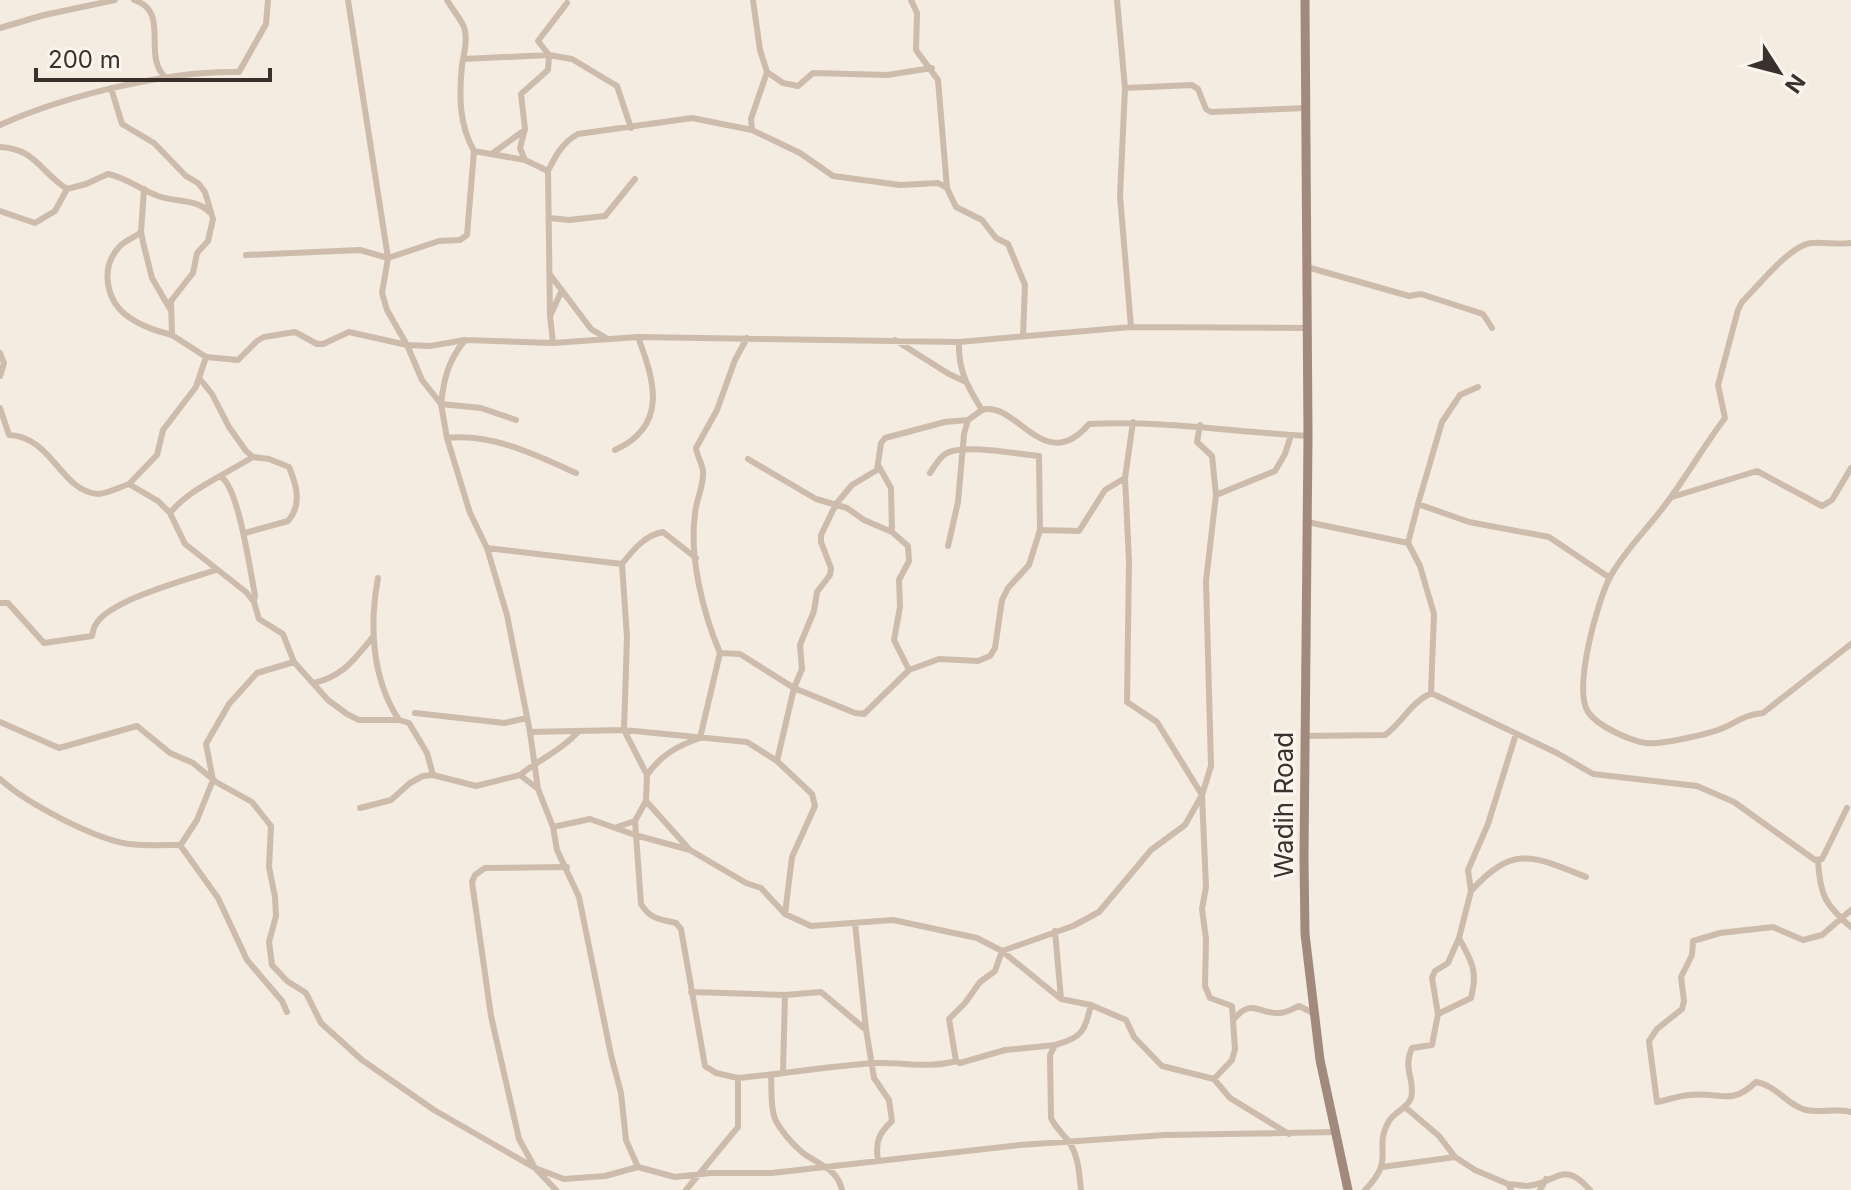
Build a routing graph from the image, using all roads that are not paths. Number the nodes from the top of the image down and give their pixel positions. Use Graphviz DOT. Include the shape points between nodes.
graph roads {
  1 [pos="115,0"];
  2 [pos="134,0"];
  3 [pos="268,0"];
  4 [pos="348,0"];
  5 [pos="447,0"];
  6 [pos="753,0"];
  7 [pos="911,0"];
  8 [pos="1117,0"];
  9 [pos="1305,0"];
  10 [pos="567,3"];
  11 [pos="0,28"];
  12 [pos="538,41"];
  13 [pos="549,55"];
  14 [pos="529,56"];
  15 [pos="463,59"];
  16 [pos="932,68"];
  17 [pos="767,72"];
  18 [pos="167,79"];
  19 [pos="111,88"];
  20 [pos="1125,88"];
  21 [pos="1305,108"];
  22 [pos="0,125"];
  23 [pos="631,128"];
  24 [pos="525,129"];
  25 [pos="752,130"];
  26 [pos="0,147"];
  27 [pos="474,151"];
  28 [pos="493,153"];
  29 [pos="525,160"];
  30 [pos="548,171"];
  31 [pos="635,179"];
  32 [pos="947,188"];
  33 [pos="67,189"];
  34 [pos="144,189"];
  35 [pos="0,211"];
  36 [pos="549,218"];
  37 [pos="213,219"];
  38 [pos="141,232"];
  39 [pos="1851,243"];
  40 [pos="246,255"];
  41 [pos="388,258"];
  42 [pos="1307,267"];
  43 [pos="551,276"];
  44 [pos="561,292"];
  45 [pos="170,309"];
  46 [pos="550,316"];
  47 [pos="1131,327"];
  48 [pos="1307,328"];
  49 [pos="1492,328"];
  50 [pos="172,335"];
  51 [pos="1023,336"];
  52 [pos="638,337"];
  53 [pos="747,338"];
  54 [pos="609,339"];
  55 [pos="465,340"];
  56 [pos="895,340"];
  57 [pos="959,342"];
  58 [pos="553,343"];
  59 [pos="407,345"];
  60 [pos="0,353"];
  61 [pos="206,357"];
  62 [pos="0,376"];
  63 [pos="200,379"];
  64 [pos="964,381"];
  65 [pos="1478,387"];
  66 [pos="441,404"];
  67 [pos="0,408"];
  68 [pos="982,410"];
  69 [pos="516,420"];
  70 [pos="968,420"];
  71 [pos="1133,422"];
  72 [pos="1200,425"];
  73 [pos="1291,435"];
  74 [pos="1308,436"];
  75 [pos="447,438"];
  76 [pos="1042,441"];
  77 [pos="615,450"];
  78 [pos="962,450"];
  79 [pos="1039,456"];
  80 [pos="253,457"];
  81 [pos="748,459"];
  82 [pos="878,465"];
  83 [pos="1851,468"];
  84 [pos="235,469"];
  85 [pos="576,473"];
  86 [pos="930,473"];
  87 [pos="220,476"];
  88 [pos="1125,478"];
  89 [pos="129,484"];
  90 [pos="231,487"];
  91 [pos="1216,495"];
  92 [pos="1672,497"];
  93 [pos="836,504"];
  94 [pos="1418,504"];
  95 [pos="170,513"];
  96 [pos="1307,522"];
  97 [pos="1040,530"];
  98 [pos="892,532"];
  99 [pos="245,533"];
  100 [pos="1408,543"];
  101 [pos="948,546"];
  102 [pos="487,548"];
  103 [pos="696,559"];
  104 [pos="622,564"];
  105 [pos="216,570"];
  106 [pos="378,578"];
  107 [pos="1610,578"];
  108 [pos="254,602"];
  109 [pos="0,603"];
  110 [pos="373,637"];
  111 [pos="1851,644"];
  112 [pos="720,653"];
  113 [pos="294,662"];
  114 [pos="909,670"];
  115 [pos="314,683"];
  116 [pos="794,688"];
  117 [pos="1431,693"];
  118 [pos="415,713"];
  119 [pos="527,718"];
  120 [pos="399,720"];
  121 [pos="0,722"];
  122 [pos="624,730"];
  123 [pos="579,731"];
  124 [pos="530,732"];
  125 [pos="1516,734"];
  126 [pos="1305,736"];
  127 [pos="700,738"];
  128 [pos="777,761"];
  129 [pos="534,763"];
  130 [pos="433,775"];
  131 [pos="520,775"];
  132 [pos="647,775"];
  133 [pos="0,779"];
  134 [pos="213,780"];
  135 [pos="538,789"];
  136 [pos="1202,795"];
  137 [pos="646,801"];
  138 [pos="360,808"];
  139 [pos="1847,808"];
  140 [pos="635,821"];
  141 [pos="553,827"];
  142 [pos="617,827"];
  143 [pos="635,835"];
  144 [pos="179,846"];
  145 [pos="690,850"];
  146 [pos="1818,860"];
  147 [pos="567,867"];
  148 [pos="1586,877"];
  149 [pos="1471,891"];
  150 [pos="1851,910"];
  151 [pos="785,914"];
  152 [pos="1841,919"];
  153 [pos="855,923"];
  154 [pos="1851,927"];
  155 [pos="1055,931"];
  156 [pos="1459,938"];
  157 [pos="1002,951"];
  158 [pos="691,992"];
  159 [pos="785,995"];
  160 [pos="1061,999"];
  161 [pos="1091,1005"];
  162 [pos="287,1012"];
  163 [pos="1315,1014"];
  164 [pos="1438,1014"];
  165 [pos="1235,1018"];
  166 [pos="866,1029"];
  167 [pos="1055,1045"];
  168 [pos="956,1061"];
  169 [pos="873,1064"];
  170 [pos="783,1073"];
  171 [pos="771,1075"];
  172 [pos="738,1078"];
  173 [pos="1214,1079"];
  174 [pos="1405,1107"];
  175 [pos="1851,1112"];
  176 [pos="1337,1132"];
  177 [pos="1289,1134"];
  178 [pos="1070,1143"];
  179 [pos="1455,1157"];
  180 [pos="878,1160"];
  181 [pos="638,1167"];
  182 [pos="829,1167"];
  183 [pos="1382,1167"];
  184 [pos="535,1168"];
  185 [pos="698,1176"];
  186 [pos="675,1177"];
  187 [pos="1546,1179"];
  188 [pos="1510,1187"];
  189 [pos="556,1190"];
  190 [pos="684,1190"];
  191 [pos="842,1190"];
  192 [pos="1081,1190"];
  193 [pos="1348,1190"];
  194 [pos="1365,1190"];
  195 [pos="1540,1190"];
  196 [pos="1590,1190"];
  1 -- 11 [label="street"];
  2 -- 18 [label="street" via="154,18 154,61"];
  3 -- 18 [label="street" via="266,24 239,72"];
  4 -- 41 [label="street"];
  5 -- 15 [label="street" via="463,25"];
  6 -- 17 [label="street"];
  7 -- 16 [label="street" via="917,13 916,50"];
  8 -- 20 [label="street"];
  9 -- 21 [label="street, Wadih Road"];
  10 -- 12 [label="street"];
  12 -- 13 [label="street"];
  12 -- 14 [label="street"];
  13 -- 14 [label="street"];
  13 -- 23 [label="street" via="572,59 617,86"];
  13 -- 24 [label="street" via="548,70 521,94"];
  14 -- 15 [label="street"];
  15 -- 27 [label="street" via="462,121"];
  16 -- 17 [label="street" via="887,75 813,73 798,86"];
  16 -- 32 [label="street" via="941,94"];
  17 -- 25 [label="street"];
  18 -- 19 [label="street"];
  19 -- 22 [label="street"];
  19 -- 37 [label="street" via="122,124 154,143 198,183"];
  20 -- 21 [label="street" via="1192,85 1211,112"];
  20 -- 47 [label="street" via="1120,196"];
  21 -- 42 [label="street, Wadih Road"];
  23 -- 25 [label="street" via="692,118"];
  23 -- 30 [label="street" via="578,134 566,141"];
  24 -- 28 [label="street"];
  24 -- 29 [label="street" via="520,148"];
  25 -- 32 [label="street" via="833,176 900,185 938,183"];
  26 -- 33 [label="street" via="27,152"];
  27 -- 28 [label="street"];
  27 -- 41 [label="street" via="464,239 439,241"];
  28 -- 29 [label="street"];
  29 -- 30 [label="street"];
  30 -- 36 [label="street"];
  31 -- 36 [label="street" via="605,216"];
  32 -- 51 [label="street" via="956,207 982,220 1008,244 1025,285"];
  33 -- 34 [label="street" via="108,174"];
  33 -- 35 [label="street" via="55,211 35,223"];
  34 -- 37 [label="street" via="204,206"];
  34 -- 38 [label="street"];
  36 -- 43 [label="street"];
  37 -- 45 [label="street" via="193,273"];
  38 -- 45 [label="street" via="152,278"];
  38 -- 50 [label="street" via="114,254 109,292 127,316"];
  39 -- 92 [label="street" via="1797,247 1742,302 1718,385 1725,418"];
  40 -- 41 [label="street" via="360,250"];
  41 -- 59 [label="street" via="382,293"];
  42 -- 48 [label="street, Wadih Road"];
  42 -- 49 [label="street" via="1483,314"];
  43 -- 44 [label="street"];
  43 -- 46 [label="street"];
  44 -- 46 [label="street"];
  44 -- 54 [label="street" via="591,329"];
  45 -- 50 [label="street"];
  46 -- 58 [label="street"];
  47 -- 48 [label="street"];
  47 -- 51 [label="street"];
  48 -- 74 [label="street, Wadih Road"];
  50 -- 61 [label="street"];
  51 -- 57 [label="street"];
  52 -- 53 [label="street"];
  52 -- 54 [label="street"];
  52 -- 77 [label="street" via="651,378 653,407 638,436"];
  53 -- 56 [label="street"];
  53 -- 103 [label="street" via="696,448 703,469 694,512"];
  54 -- 58 [label="street"];
  55 -- 58 [label="street"];
  55 -- 59 [label="street"];
  55 -- 66 [label="street" via="445,371"];
  56 -- 57 [label="street"];
  56 -- 64 [label="street"];
  57 -- 64 [label="street"];
  59 -- 61 [label="street" via="349,332 317,344 289,332 257,341 238,360"];
  59 -- 66 [label="street" via="422,380"];
  60 -- 62 [label="street"];
  61 -- 63 [label="street"];
  63 -- 80 [label="street" via="239,445"];
  63 -- 89 [label="street" via="163,430 157,455"];
  64 -- 68 [label="street"];
  65 -- 94 [label="street" via="1460,395 1442,422"];
  66 -- 69 [label="street" via="481,408"];
  66 -- 75 [label="street"];
  67 -- 89 [label="street" via="9,435 36,442 81,489 99,494"];
  68 -- 70 [label="street"];
  68 -- 76 [label="street" via="999,411"];
  70 -- 78 [label="street"];
  70 -- 82 [label="street" via="885,438"];
  71 -- 72 [label="street"];
  71 -- 76 [label="street" via="1089,424 1078,437"];
  71 -- 88 [label="street"];
  72 -- 73 [label="street"];
  72 -- 91 [label="street" via="1197,442 1212,456"];
  73 -- 74 [label="street"];
  73 -- 91 [label="street" via="1275,471"];
  74 -- 96 [label="street, Wadih Road"];
  75 -- 85 [label="street" via="487,439"];
  75 -- 102 [label="street" via="470,513"];
  76 -- 79 [label="street"];
  78 -- 79 [label="street"];
  78 -- 86 [label="street" via="949,451"];
  78 -- 101 [label="street"];
  79 -- 97 [label="street"];
  80 -- 84 [label="street"];
  80 -- 99 [label="street" via="289,467 298,495 288,521"];
  81 -- 93 [label="street" via="816,499"];
  82 -- 93 [label="street"];
  82 -- 98 [label="street" via="891,488"];
  83 -- 92 [label="street" via="1832,500 1822,506 1757,471"];
  84 -- 87 [label="street"];
  84 -- 90 [label="street"];
  87 -- 90 [label="street"];
  87 -- 95 [label="street"];
  88 -- 97 [label="street" via="1105,490 1079,531"];
  88 -- 136 [label="street" via="1127,702 1157,722"];
  89 -- 95 [label="street"];
  90 -- 99 [label="street"];
  91 -- 136 [label="street" via="1206,581 1211,766"];
  92 -- 107 [label="street"];
  93 -- 98 [label="street"];
  93 -- 116 [label="street" via="821,535 830,575 817,592 802,638 802,669"];
  94 -- 100 [label="street"];
  94 -- 107 [label="street" via="1469,522 1549,537"];
  95 -- 105 [label="street" via="185,544"];
  96 -- 100 [label="street"];
  96 -- 126 [label="street, Wadih Road"];
  97 -- 114 [label="street" via="1029,565 1002,600 990,656 978,661 939,659"];
  98 -- 114 [label="street" via="910,554 899,580 894,640"];
  99 -- 108 [label="street"];
  100 -- 117 [label="street" via="1434,614"];
  102 -- 104 [label="street"];
  102 -- 119 [label="street" via="507,615"];
  103 -- 104 [label="street" via="663,532 637,546"];
  103 -- 112 [label="street" via="708,626"];
  104 -- 122 [label="street" via="627,637"];
  105 -- 108 [label="street"];
  105 -- 109 [label="street" via="124,603 96,622 92,636 44,643 8,603"];
  106 -- 110 [label="street"];
  107 -- 111 [label="street" via="1590,634 1581,695 1589,714 1640,742 1667,744 1763,713"];
  108 -- 113 [label="street" via="259,619 283,634"];
  110 -- 115 [label="street" via="333,679"];
  110 -- 120 [label="street" via="386,701"];
  112 -- 116 [label="street" via="740,654"];
  112 -- 127 [label="street"];
  113 -- 115 [label="street"];
  113 -- 134 [label="street" via="257,673 229,704 206,744"];
  114 -- 116 [label="street" via="864,714"];
  115 -- 120 [label="street" via="354,718"];
  116 -- 128 [label="street"];
  117 -- 125 [label="street"];
  117 -- 126 [label="street" via="1415,701 1385,735"];
  118 -- 119 [label="street" via="504,723"];
  119 -- 124 [label="street"];
  120 -- 130 [label="street" via="416,733"];
  121 -- 134 [label="street" via="59,748 137,726"];
  122 -- 123 [label="street"];
  122 -- 127 [label="street"];
  122 -- 132 [label="street"];
  123 -- 124 [label="street"];
  123 -- 129 [label="street" via="558,751"];
  124 -- 129 [label="street"];
  125 -- 146 [label="street" via="1593,774 1697,786 1734,802"];
  125 -- 149 [label="street" via="1468,870"];
  126 -- 163 [label="street, Wadih Road" via="1305,934"];
  127 -- 128 [label="street" via="747,742"];
  127 -- 132 [label="street" via="665,754"];
  128 -- 151 [label="street" via="812,794 815,806 792,857"];
  129 -- 131 [label="street"];
  129 -- 135 [label="street"];
  130 -- 131 [label="street" via="476,786"];
  130 -- 138 [label="street" via="410,783 391,800"];
  131 -- 135 [label="street"];
  132 -- 137 [label="street"];
  133 -- 144 [label="street" via="78,827 128,844"];
  134 -- 144 [label="street" via="197,820"];
  134 -- 184 [label="street" via="252,802 270,822 276,916 269,942 272,965 306,993 321,1023 347,1049 434,1110"];
  135 -- 141 [label="street"];
  136 -- 155 [label="street" via="1185,825 1151,850 1099,912"];
  136 -- 165 [label="street" via="1205,986 1210,998 1232,1006"];
  137 -- 140 [label="street"];
  137 -- 145 [label="street"];
  139 -- 146 [label="street"];
  140 -- 142 [label="street"];
  140 -- 143 [label="street"];
  141 -- 142 [label="street" via="590,819"];
  141 -- 147 [label="street"];
  142 -- 143 [label="street"];
  143 -- 145 [label="street"];
  143 -- 158 [label="street" via="641,904 656,920 681,929"];
  144 -- 162 [label="street" via="218,898 247,960"];
  145 -- 151 [label="street" via="761,888"];
  146 -- 152 [label="street" via="1820,890"];
  147 -- 181 [label="street" via="586,925 626,1140"];
  147 -- 184 [label="street" via="485,868 472,882 491,1016 519,1139"];
  148 -- 149 [label="street" via="1538,858 1508,860"];
  149 -- 156 [label="street"];
  150 -- 152 [label="street"];
  151 -- 153 [label="street" via="811,926"];
  152 -- 154 [label="street"];
  152 -- 175 [label="street" via="1822,935 1803,940 1773,927 1693,941 1681,977 1682,1009 1649,1041 1657,1102 1689,1095 1732,1098 1756,1082 1768,1084 1804,1110"];
  153 -- 157 [label="street" via="893,920 977,938"];
  153 -- 166 [label="street"];
  155 -- 157 [label="street"];
  155 -- 160 [label="street"];
  156 -- 164 [label="street" via="1448,963 1432,978"];
  156 -- 164 [label="street" via="1476,979 1471,998"];
  157 -- 160 [label="street"];
  157 -- 168 [label="street" via="995,971 949,1019"];
  158 -- 159 [label="street"];
  158 -- 172 [label="street" via="705,1066"];
  159 -- 166 [label="street" via="821,992"];
  159 -- 170 [label="street"];
  160 -- 161 [label="street"];
  161 -- 167 [label="street" via="1084,1032"];
  161 -- 173 [label="street" via="1126,1020 1134,1037 1162,1066"];
  163 -- 165 [label="street" via="1299,1006 1275,1014 1254,1007 1242,1009"];
  163 -- 176 [label="street, Wadih Road"];
  164 -- 174 [label="street" via="1432,1045 1412,1048 1407,1059 1412,1093"];
  165 -- 173 [label="street" via="1232,1060"];
  166 -- 169 [label="street"];
  167 -- 168 [label="street"];
  167 -- 178 [label="street" via="1050,1055 1051,1118"];
  168 -- 169 [label="street" via="934,1067"];
  169 -- 170 [label="street"];
  169 -- 180 [label="street" via="892,1121 880,1131"];
  170 -- 171 [label="street"];
  171 -- 172 [label="street"];
  171 -- 182 [label="street" via="776,1120 801,1151"];
  172 -- 185 [label="street" via="738,1127"];
  173 -- 177 [label="street" via="1230,1098"];
  174 -- 179 [label="street"];
  174 -- 183 [label="street" via="1390,1119 1383,1135"];
  176 -- 177 [label="street"];
  176 -- 193 [label="street, Wadih Road"];
  177 -- 178 [label="street" via="1165,1135"];
  178 -- 180 [label="street"];
  178 -- 192 [label="street"];
  179 -- 183 [label="street"];
  179 -- 188 [label="street"];
  180 -- 182 [label="street"];
  181 -- 184 [label="street" via="564,1179"];
  181 -- 186 [label="street"];
  182 -- 185 [label="street"];
  182 -- 191 [label="street"];
  183 -- 194 [label="street"];
  184 -- 189 [label="street"];
  185 -- 186 [label="street"];
  185 -- 190 [label="street"];
  186 -- 190 [label="street"];
  187 -- 188 [label="street"];
  187 -- 195 [label="street"];
  187 -- 196 [label="street" via="1565,1173 1579,1177"];
}
